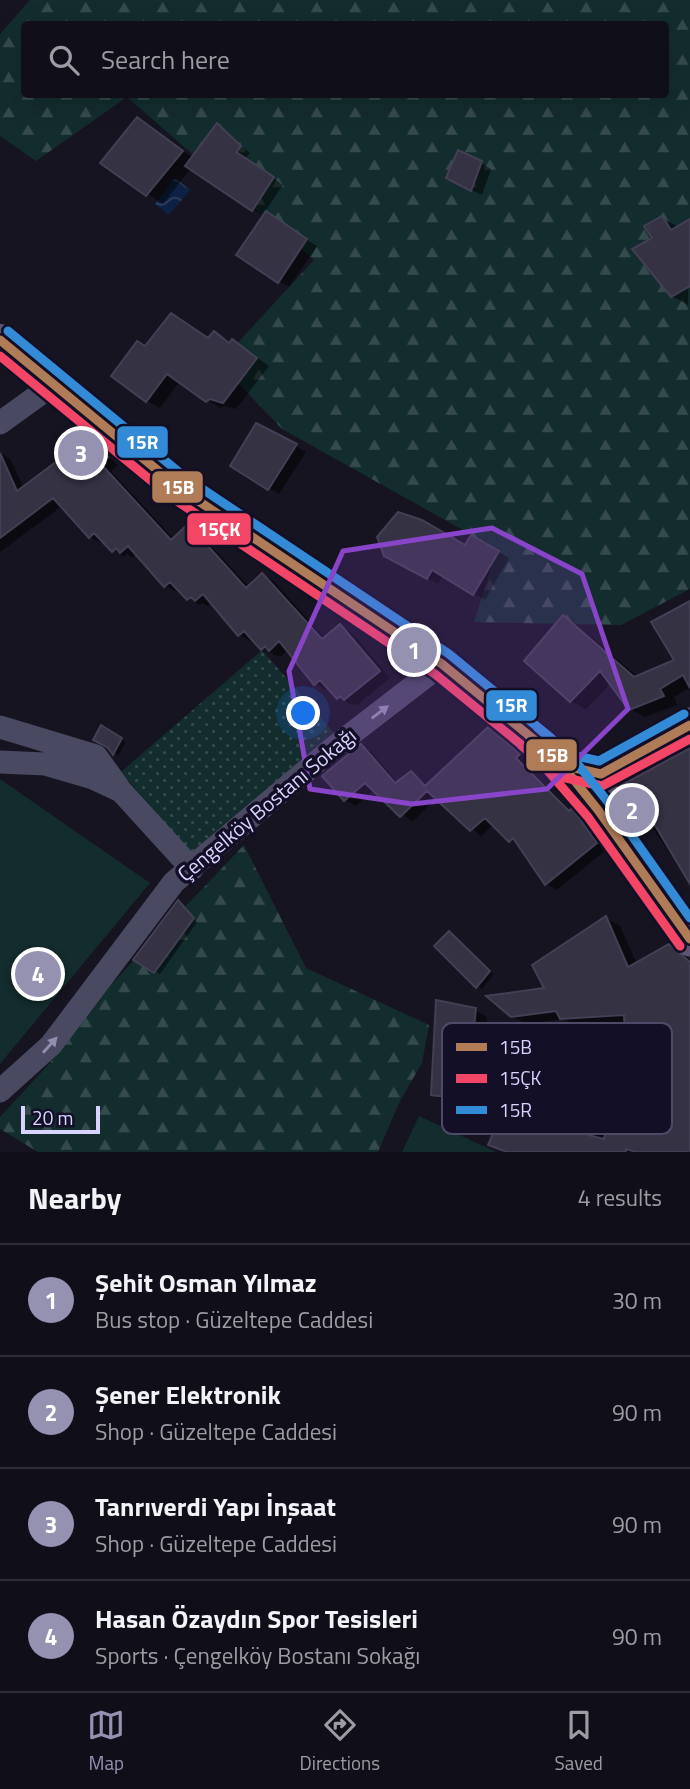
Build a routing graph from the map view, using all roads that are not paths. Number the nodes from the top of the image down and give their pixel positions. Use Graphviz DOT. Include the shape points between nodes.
graph roads {
  1 [pos="0,340"];
  2 [pos="54,384"];
  3 [pos="0,423"];
  4 [pos="442,664"];
  5 [pos="690,725"];
  6 [pos="0,727"];
  7 [pos="0,762"];
  8 [pos="562,765"];
  9 [pos="601,774"];
  10 [pos="121,791"];
  11 [pos="598,810"];
  12 [pos="192,869"];
  13 [pos="690,939"];
  14 [pos="0,1091"];
  1 -- 2 [label="main road"];
  2 -- 3 [label="street"];
  2 -- 4 [label="main road" via="179,488"];
  4 -- 8 [label="main road"];
  12 -- 4 [label="street, Çengelköy Bostanı Sokağı, one-way" via="333,748"];
  5 -- 9 [label="main road"];
  6 -- 10 [label="street" via="96,756"];
  7 -- 10 [label="street" via="45,764"];
  8 -- 9 [label="main road"];
  8 -- 11 [label="main road"];
  9 -- 11 [label="main road"];
  10 -- 12 [label="street"];
  11 -- 13 [label="main road"];
  14 -- 12 [label="street, Çengelköy Bostanı Sokağı, one-way" via="51,1045 174,881"];
}
